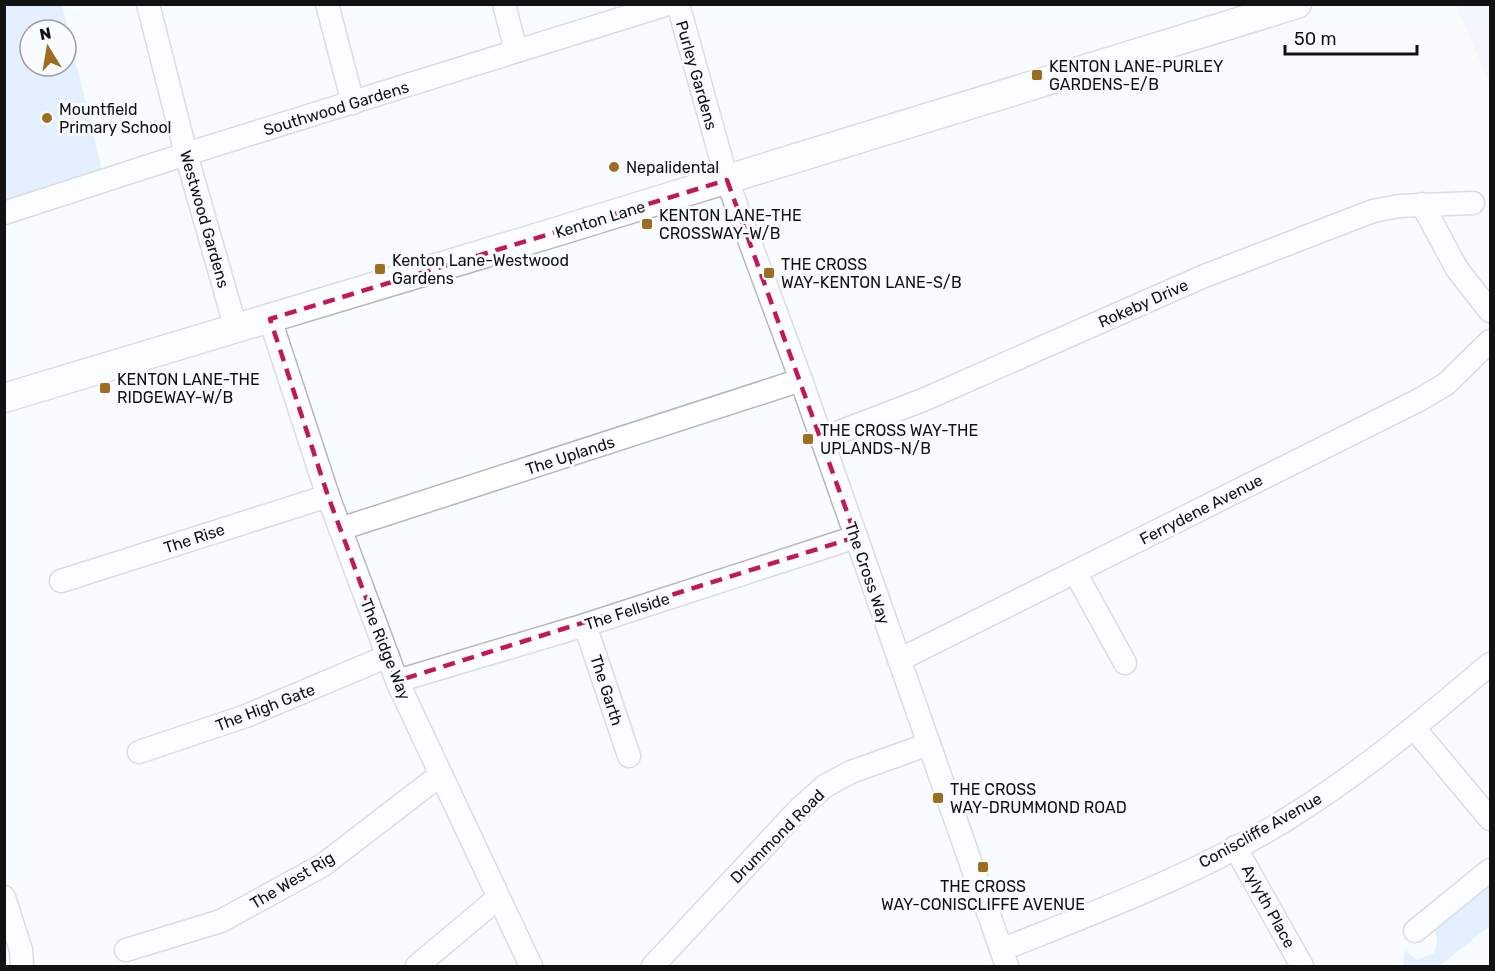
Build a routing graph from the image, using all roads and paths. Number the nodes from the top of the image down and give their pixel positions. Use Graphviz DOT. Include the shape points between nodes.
graph roads {
  1 [pos="148,4"];
  2 [pos="327,4"];
  3 [pos="504,4"];
  4 [pos="668,4"];
  5 [pos="678,4"];
  6 [pos="1297,4"];
  7 [pos="516,51"];
  8 [pos="352,103"];
  9 [pos="186,154"];
  10 [pos="727,180"];
  11 [pos="1485,203"];
  12 [pos="1422,204"];
  13 [pos="4,213"];
  14 [pos="1491,311"];
  15 [pos="270,319"];
  16 [pos="236,328"];
  17 [pos="1491,341"];
  18 [pos="801,380"];
  19 [pos="4,398"];
  20 [pos="821,439"];
  21 [pos="328,496"];
  22 [pos="340,529"];
  23 [pos="856,537"];
  24 [pos="1075,572"];
  25 [pos="61,581"];
  26 [pos="585,625"];
  27 [pos="388,656"];
  28 [pos="899,660"];
  29 [pos="1125,663"];
  30 [pos="1491,664"];
  31 [pos="397,681"];
  32 [pos="1414,728"];
  33 [pos="929,744"];
  34 [pos="140,752"];
  35 [pos="629,756"];
  36 [pos="440,775"];
  37 [pos="1491,819"];
  38 [pos="1236,847"];
  39 [pos="1491,870"];
  40 [pos="4,897"];
  41 [pos="498,898"];
  42 [pos="1415,931"];
  43 [pos="126,950"];
  44 [pos="1004,958"];
  45 [pos="22,966"];
  46 [pos="417,966"];
  47 [pos="531,966"];
  48 [pos="653,966"];
  49 [pos="1302,966"];
  1 -- 9 [label="street, Westwood Gardens"];
  2 -- 8 [label="street"];
  3 -- 7 [label="street"];
  4 -- 7 [label="street, Southwood Gardens"];
  5 -- 10 [label="street, Purley Gardens"];
  6 -- 10 [label="main road, Kenton Lane"];
  7 -- 8 [label="street, Southwood Gardens"];
  8 -- 9 [label="street, Southwood Gardens"];
  9 -- 13 [label="street, Southwood Gardens"];
  9 -- 16 [label="street, Westwood Gardens"];
  10 -- 15 [label="main road, Kenton Lane"];
  10 -- 18 [label="street, The Cross Way"];
  11 -- 12 [label="street, Rokeby Drive"];
  12 -- 14 [label="street" via="1457,269"];
  12 -- 20 [label="street, Rokeby Drive" via="1373,211 1202,276 923,400"];
  15 -- 16 [label="main road, Kenton Lane"];
  15 -- 21 [label="street, The Ridge Way"];
  16 -- 19 [label="main road, Kenton Lane"];
  17 -- 24 [label="street, Ferrydene Avenue" via="1446,384 1419,400"];
  18 -- 20 [label="street, The Cross Way"];
  18 -- 22 [label="street, The Uplands"];
  20 -- 23 [label="street, The Cross Way"];
  21 -- 22 [label="street, The Ridge Way"];
  21 -- 25 [label="street, The Rise"];
  22 -- 27 [label="street, The Ridge Way"];
  23 -- 26 [label="street, The Fellside"];
  23 -- 28 [label="street, The Cross Way"];
  24 -- 28 [label="street, Ferrydene Avenue"];
  24 -- 29 [label="street"];
  26 -- 31 [label="street, The Fellside"];
  26 -- 35 [label="street, The Garth"];
  27 -- 31 [label="street, The Ridge Way"];
  27 -- 34 [label="street, The High Gate" via="246,716"];
  28 -- 33 [label="street, The Cross Way"];
  30 -- 32 [label="street, Coniscliffe Avenue"];
  31 -- 36 [label="street, The Ridge Way"];
  32 -- 37 [label="street"];
  32 -- 38 [label="street, Coniscliffe Avenue" via="1351,777"];
  33 -- 44 [label="street, The Cross Way"];
  33 -- 48 [label="street, Drummond Road" via="851,772 825,786"];
  36 -- 41 [label="street, The Ridge Way"];
  36 -- 43 [label="street, The West Rig" via="323,865 221,921"];
  38 -- 44 [label="street, Coniscliffe Avenue"];
  38 -- 49 [label="street, Aylyth Place"];
  39 -- 42 [label="street"];
  40 -- 45 [label="street" via="21,950"];
  41 -- 46 [label="street"];
  41 -- 47 [label="street, The Ridge Way"];
}
